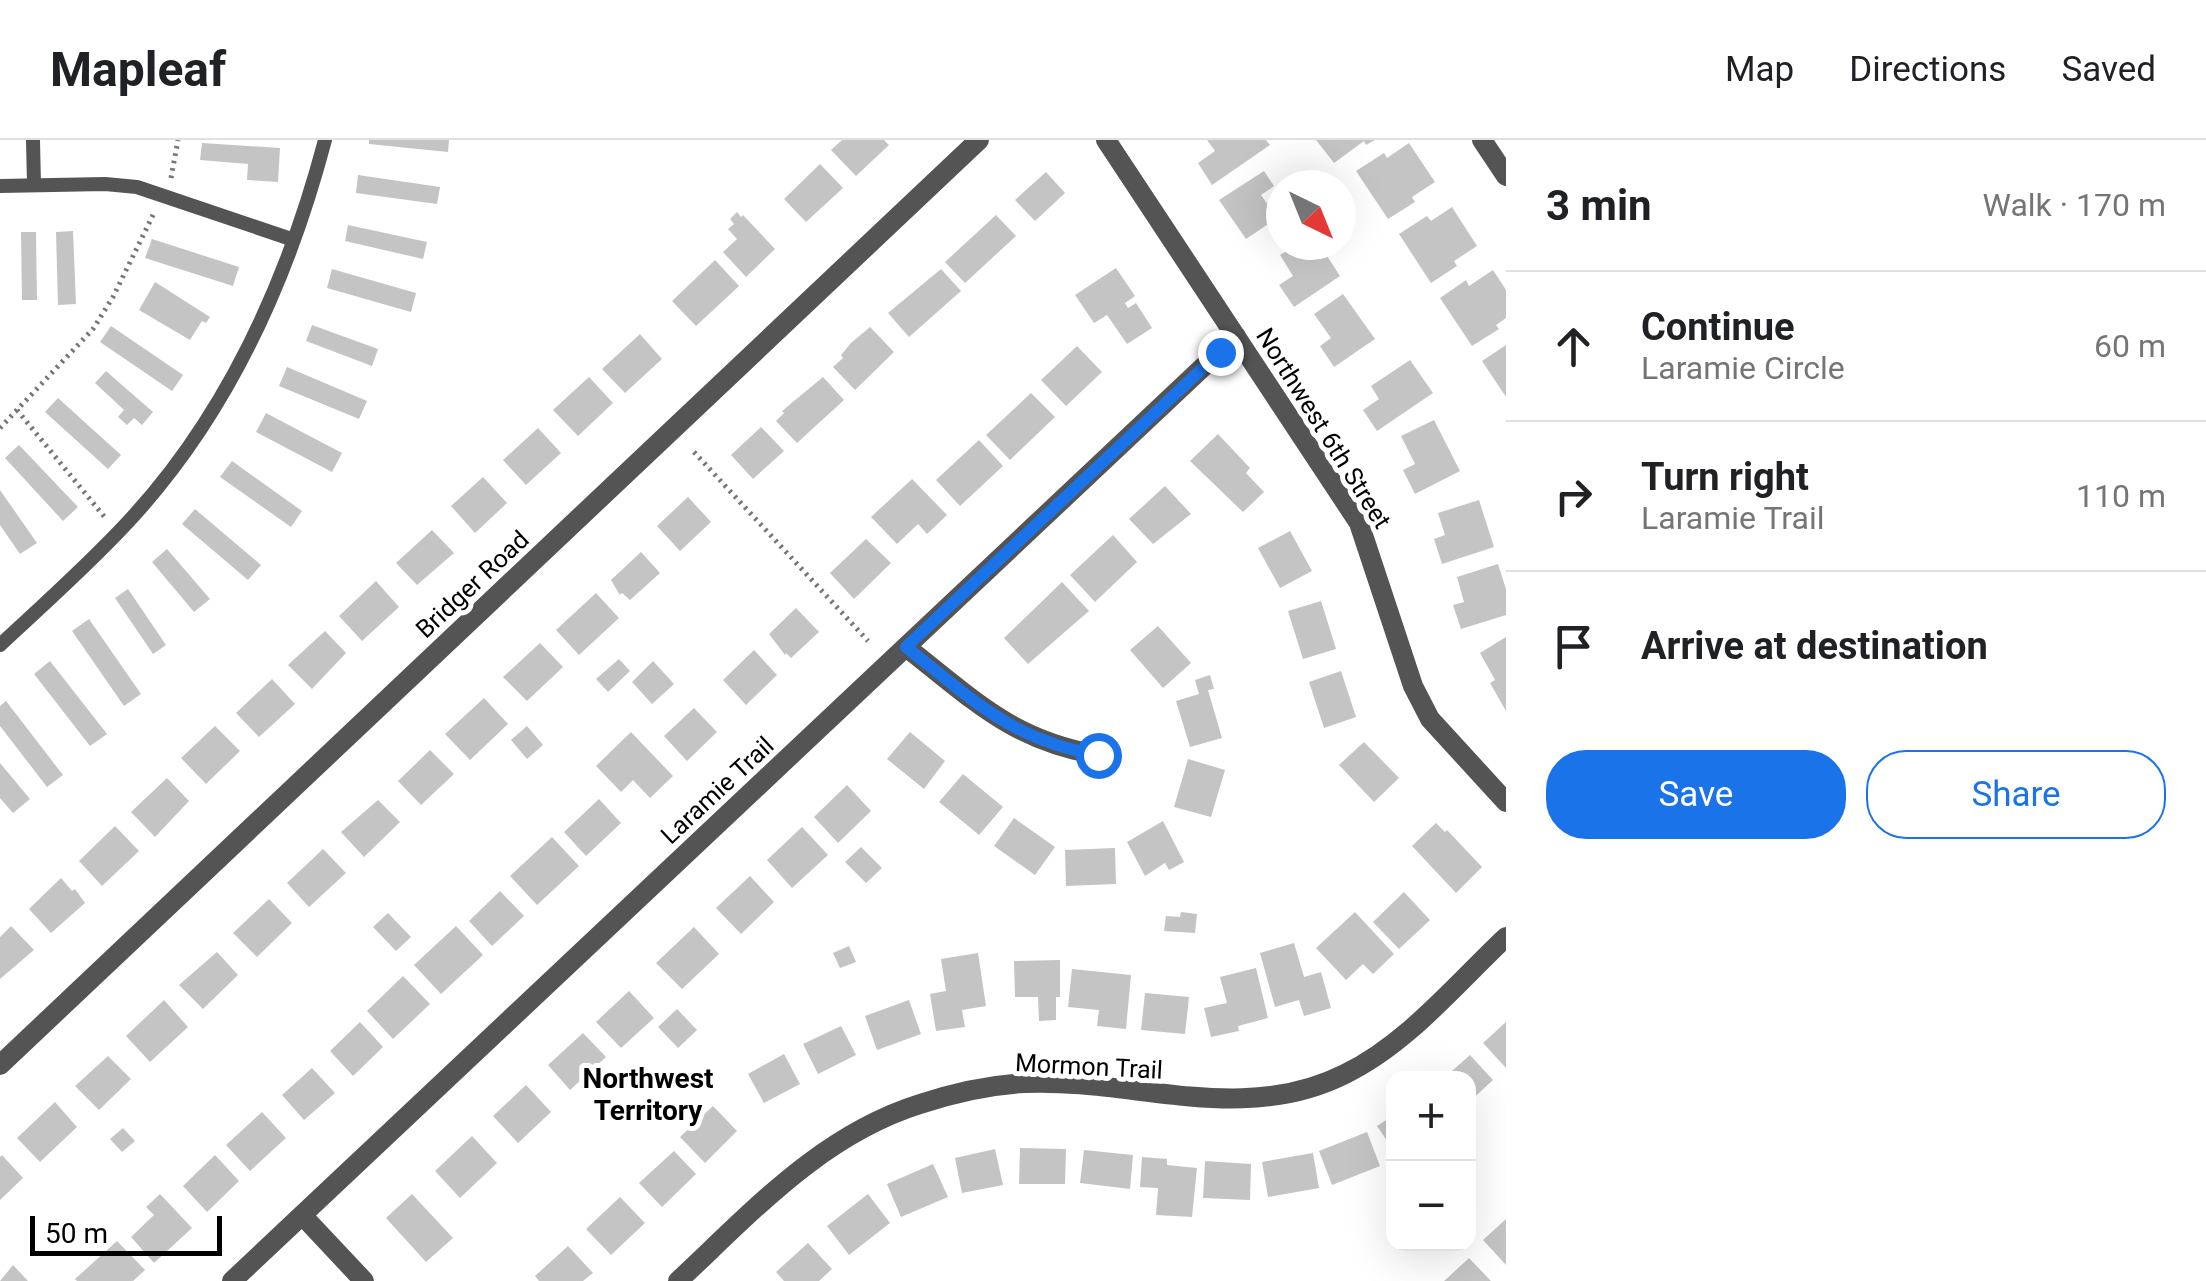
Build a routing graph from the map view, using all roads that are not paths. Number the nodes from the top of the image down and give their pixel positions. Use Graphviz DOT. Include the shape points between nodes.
graph roads {
  1 [pos="33,140"];
  2 [pos="325,140"];
  3 [pos="979,140"];
  4 [pos="1106,140"];
  5 [pos="1482,140"];
  6 [pos="1506,176"];
  7 [pos="0,186"];
  8 [pos="34,186"];
  9 [pos="294,240"];
  10 [pos="1236,336"];
  11 [pos="0,645"];
  12 [pos="906,647"];
  13 [pos="1098,755"];
  14 [pos="1506,802"];
  15 [pos="1506,937"];
  16 [pos="0,1065"];
  17 [pos="302,1215"];
  18 [pos="232,1281"];
  19 [pos="364,1281"];
  20 [pos="678,1281"];
  1 -- 8 [label="lane"];
  2 -- 9 [label="lane"];
  3 -- 16 [label="street, Bridger Road"];
  4 -- 10 [label="street, Northwest 6th Street"];
  5 -- 6 [label="street"];
  7 -- 8 [label="lane"];
  8 -- 9 [label="lane" via="137,187"];
  9 -- 11 [label="lane" via="226,389 182,454 118,533"];
  10 -- 12 [label="street, Laramie Trail"];
  10 -- 14 [label="street, Northwest 6th Street" via="1359,522 1430,719"];
  12 -- 13 [label="street" via="1001,722"];
  12 -- 17 [label="street, Laramie Trail"];
  15 -- 20 [label="street, Mormon Trail" via="1380,1053 1308,1090 1220,1100 1024,1083 936,1100 874,1122 792,1174"];
  17 -- 18 [label="street, Laramie Trail"];
  17 -- 19 [label="street"];
}
